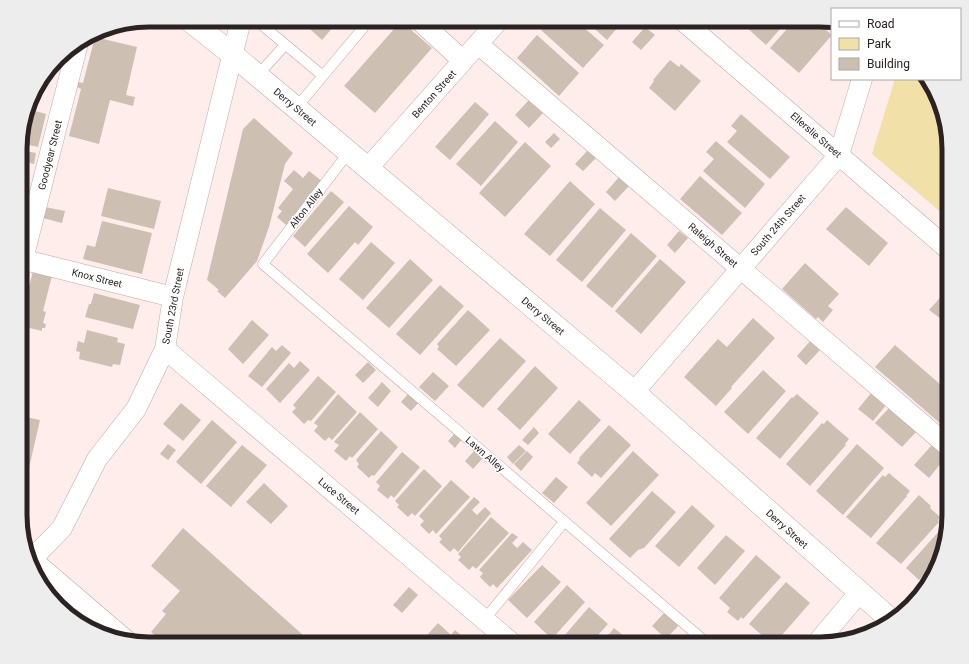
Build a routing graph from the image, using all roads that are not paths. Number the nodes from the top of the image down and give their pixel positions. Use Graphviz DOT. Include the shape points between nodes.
graph roads {
  1 [pos="198,27"];
  2 [pos="239,27"];
  3 [pos="264,27"];
  4 [pos="427,27"];
  5 [pos="493,27"];
  6 [pos="690,27"];
  7 [pos="363,28"];
  8 [pos="478,44"];
  9 [pos="285,45"];
  10 [pos="76,52"];
  11 [pos="232,54"];
  12 [pos="463,61"];
  13 [pos="258,75"];
  14 [pos="323,76"];
  15 [pos="862,80"];
  16 [pos="296,108"];
  17 [pos="349,152"];
  18 [pos="839,155"];
  19 [pos="368,168"];
  20 [pos="27,242"];
  21 [pos="942,244"];
  22 [pos="27,263"];
  23 [pos="263,264"];
  24 [pos="740,268"];
  25 [pos="172,297"];
  26 [pos="165,349"];
  27 [pos="634,392"];
  28 [pos="942,441"];
  29 [pos="564,522"];
  30 [pos="34,556"];
  31 [pos="36,563"];
  32 [pos="859,592"];
  33 [pos="887,617"];
  34 [pos="485,619"];
  35 [pos="115,632"];
  36 [pos="505,637"];
  37 [pos="700,637"];
  38 [pos="822,637"];
  1 -- 11 [label="main road, Derry Street"];
  2 -- 11 [label="street, South 23rd Street"];
  3 -- 9 [label="lane"];
  4 -- 12 [label="street"];
  5 -- 8 [label="street, Benton Street"];
  6 -- 18 [label="street, Ellerslie Street"];
  7 -- 14 [label="lane"];
  8 -- 12 [label="street, Benton Street"];
  8 -- 24 [label="street, Raleigh Street"];
  9 -- 13 [label="lane"];
  9 -- 14 [label="lane"];
  10 -- 20 [label="street, Goodyear Street"];
  11 -- 13 [label="main road, Derry Street"];
  11 -- 25 [label="street, South 23rd Street"];
  12 -- 19 [label="street, Benton Street"];
  13 -- 16 [label="main road, Derry Street"];
  14 -- 16 [label="lane"];
  15 -- 18 [label="street, South 24th Street"];
  16 -- 17 [label="main road, Derry Street"];
  17 -- 19 [label="main road, Derry Street"];
  17 -- 23 [label="lane, Alton Alley"];
  18 -- 21 [label="street, Ellerslie Street"];
  18 -- 24 [label="street, South 24th Street"];
  19 -- 27 [label="main road, Derry Street"];
  22 -- 25 [label="street, Knox Street"];
  23 -- 29 [label="lane, Lawn Alley"];
  24 -- 27 [label="street, South 24th Street"];
  24 -- 28 [label="street, Raleigh Street"];
  25 -- 26 [label="street, South 23rd Street"];
  26 -- 30 [label="street, South 23rd Street" via="136,409 97,459 62,528"];
  26 -- 34 [label="street, Luce Street"];
  27 -- 32 [label="main road, Derry Street"];
  29 -- 34 [label="lane"];
  29 -- 37 [label="lane, Lawn Alley"];
  31 -- 35 [label="street"];
  32 -- 33 [label="main road, Derry Street"];
  32 -- 38 [label="street"];
  34 -- 36 [label="street, Luce Street"];
}
